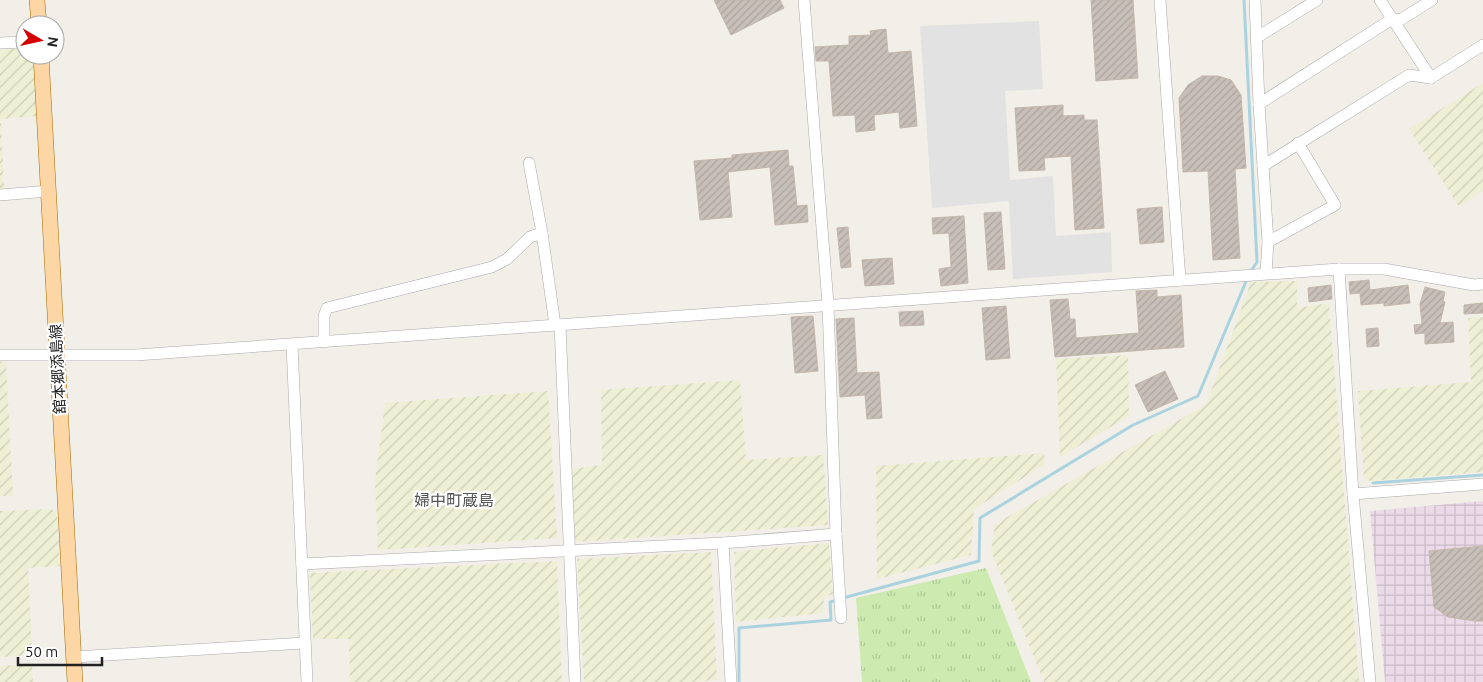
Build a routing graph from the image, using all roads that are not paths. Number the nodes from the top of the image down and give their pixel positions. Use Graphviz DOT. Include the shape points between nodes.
graph roads {
  1 [pos="37,0"];
  2 [pos="804,0"];
  3 [pos="1160,0"];
  4 [pos="1255,0"];
  5 [pos="1317,0"];
  6 [pos="1380,0"];
  7 [pos="1432,0"];
  8 [pos="38,15"];
  9 [pos="1392,19"];
  10 [pos="1256,38"];
  11 [pos="15,42"];
  12 [pos="0,43"];
  13 [pos="1483,45"];
  14 [pos="42,65"];
  15 [pos="1431,78"];
  16 [pos="1259,104"];
  17 [pos="1298,144"];
  18 [pos="529,162"];
  19 [pos="1264,166"];
  20 [pos="49,191"];
  21 [pos="0,195"];
  22 [pos="542,233"];
  23 [pos="1268,242"];
  24 [pos="1338,269"];
  25 [pos="1266,273"];
  26 [pos="1180,280"];
  27 [pos="1483,284"];
  28 [pos="828,304"];
  29 [pos="557,325"];
  30 [pos="324,342"];
  31 [pos="292,345"];
  32 [pos="0,355"];
  33 [pos="57,356"];
  34 [pos="1483,484"];
  35 [pos="1354,494"];
  36 [pos="836,534"];
  37 [pos="723,543"];
  38 [pos="568,552"];
  39 [pos="302,564"];
  40 [pos="841,618"];
  41 [pos="305,643"];
  42 [pos="74,657"];
  43 [pos="75,682"];
  44 [pos="308,682"];
  45 [pos="575,682"];
  46 [pos="731,682"];
  47 [pos="1370,682"];
  1 -- 8 [label="main road"];
  2 -- 28 [label="street"];
  3 -- 26 [label="street"];
  4 -- 10 [label="street"];
  5 -- 10 [label="street"];
  6 -- 9 [label="street"];
  7 -- 9 [label="street" via="1400,20"];
  9 -- 15 [label="street"];
  9 -- 16 [label="street"];
  10 -- 16 [label="street"];
  11 -- 12 [label="street"];
  13 -- 15 [label="street"];
  14 -- 20 [label="main road, 舘本郷添島線"];
  15 -- 17 [label="street" via="1409,75"];
  16 -- 19 [label="street"];
  17 -- 19 [label="street"];
  17 -- 23 [label="street" via="1336,205"];
  18 -- 22 [label="street"];
  19 -- 23 [label="street"];
  20 -- 21 [label="street"];
  20 -- 33 [label="main road, 舘本郷添島線"];
  22 -- 29 [label="street"];
  22 -- 30 [label="street" via="530,236 507,259 492,267 327,308"];
  23 -- 25 [label="street"];
  24 -- 25 [label="street"];
  24 -- 27 [label="street" via="1384,269"];
  24 -- 35 [label="street"];
  25 -- 26 [label="street"];
  26 -- 28 [label="street"];
  28 -- 29 [label="street"];
  28 -- 36 [label="street"];
  29 -- 30 [label="street"];
  29 -- 38 [label="street"];
  30 -- 31 [label="street"];
  31 -- 33 [label="street" via="136,355"];
  31 -- 39 [label="street"];
  32 -- 33 [label="street"];
  33 -- 42 [label="main road, 舘本郷添島線"];
  34 -- 35 [label="street"];
  35 -- 47 [label="street"];
  36 -- 37 [label="street"];
  36 -- 40 [label="street"];
  37 -- 38 [label="street"];
  37 -- 46 [label="street"];
  38 -- 39 [label="street"];
  38 -- 45 [label="street"];
  39 -- 41 [label="street"];
  41 -- 42 [label="street"];
  41 -- 44 [label="street"];
  42 -- 43 [label="main road, 舘本郷添島線"];
}
